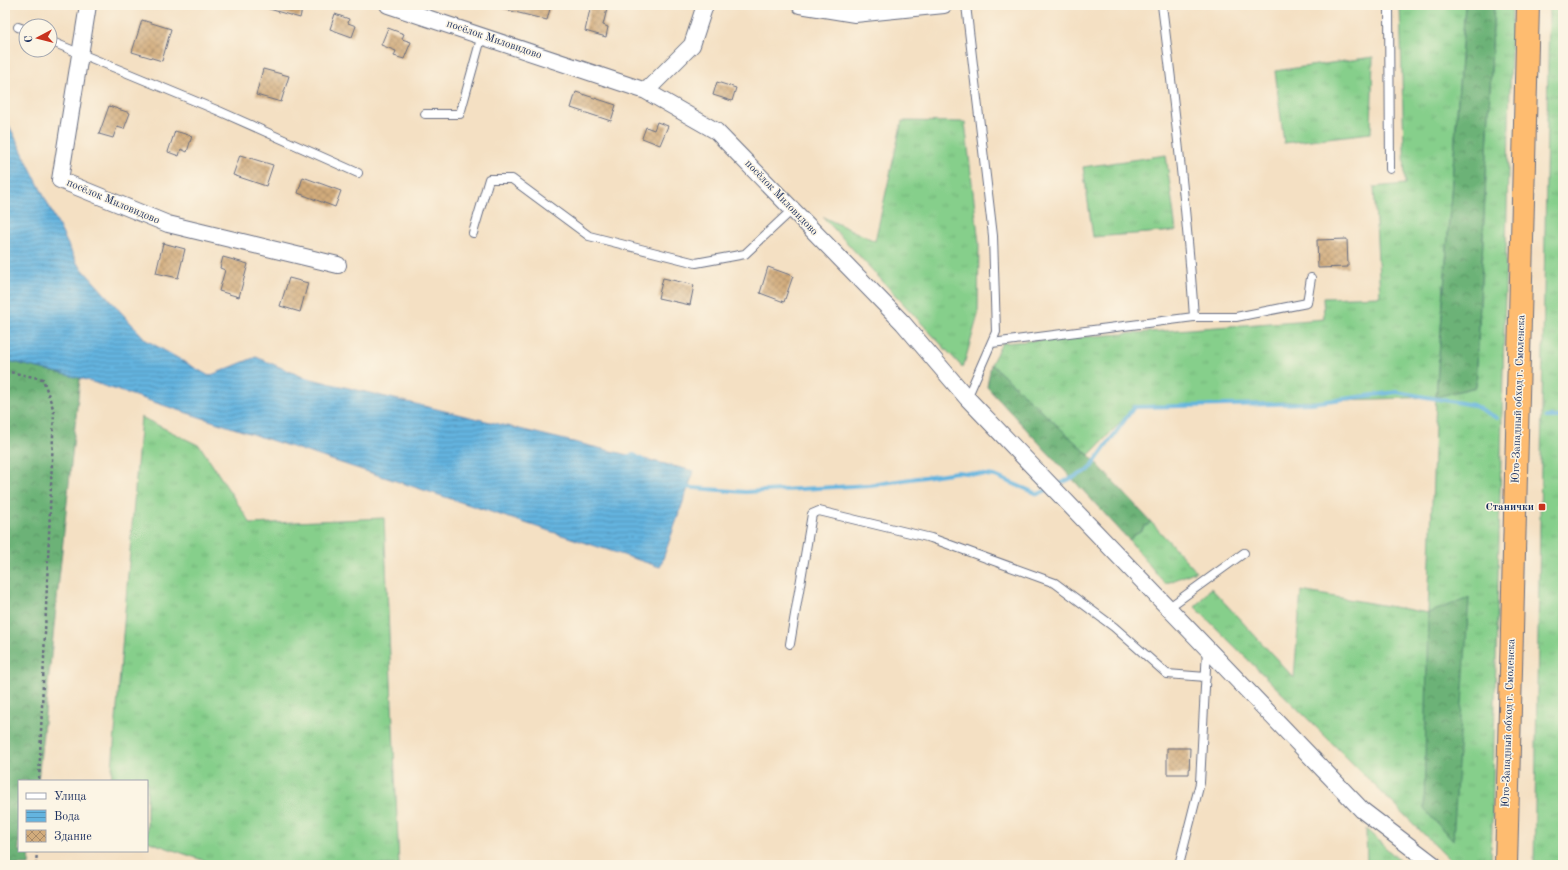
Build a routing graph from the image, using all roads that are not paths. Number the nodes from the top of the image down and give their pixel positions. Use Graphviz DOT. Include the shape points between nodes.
graph roads {
  1 [pos="88,5"];
  2 [pos="388,5"];
  3 [pos="705,5"];
  4 [pos="800,5"];
  5 [pos="944,5"];
  6 [pos="966,5"];
  7 [pos="1162,5"];
  8 [pos="1388,5"];
  9 [pos="1528,5"];
  10 [pos="482,35"];
  11 [pos="58,44"];
  12 [pos="80,54"];
  13 [pos="646,91"];
  14 [pos="425,114"];
  15 [pos="1390,169"];
  16 [pos="358,173"];
  17 [pos="792,210"];
  18 [pos="473,233"];
  19 [pos="338,265"];
  20 [pos="1312,278"];
  21 [pos="1194,317"];
  22 [pos="992,342"];
  23 [pos="967,398"];
  24 [pos="1244,553"];
  25 [pos="1168,608"];
  26 [pos="790,644"];
  27 [pos="1207,648"];
  28 [pos="1206,677"];
  29 [pos="1179,865"];
  30 [pos="1434,865"];
  31 [pos="1506,865"];
  1 -- 12 [label="street, посёлок Миловидово"];
  2 -- 10 [label="street, посёлок Миловидово"];
  3 -- 13 [label="street" via="692,45"];
  4 -- 5 [label="street" via="855,14"];
  6 -- 22 [label="lane" via="993,236 996,332"];
  7 -- 21 [label="lane" via="1189,241"];
  8 -- 15 [label="lane"];
  9 -- 31 [label="highway, Юго-Западный обход г. Смоленска"];
  10 -- 13 [label="street, посёлок Миловидово"];
  10 -- 14 [label="lane" via="460,114"];
  11 -- 12 [label="lane"];
  12 -- 16 [label="lane" via="219,111"];
  12 -- 19 [label="street, посёлок Миловидово" via="60,180 168,224"];
  13 -- 17 [label="street, посёлок Миловидово" via="716,131"];
  17 -- 18 [label="lane" via="745,254 696,263 589,236 512,179 489,179"];
  17 -- 23 [label="street, посёлок Миловидово" via="904,323"];
  20 -- 21 [label="lane" via="1307,303 1236,317"];
  21 -- 22 [label="lane"];
  22 -- 23 [label="lane"];
  23 -- 25 [label="street, посёлок Миловидово"];
  24 -- 25 [label="lane"];
  25 -- 27 [label="street, посёлок Миловидово"];
  26 -- 28 [label="lane" via="812,514 819,511 931,538 1055,583 1114,627 1167,674"];
  27 -- 28 [label="lane"];
  27 -- 30 [label="street, посёлок Миловидово" via="1362,810"];
  28 -- 29 [label="lane" via="1200,783"];
}
